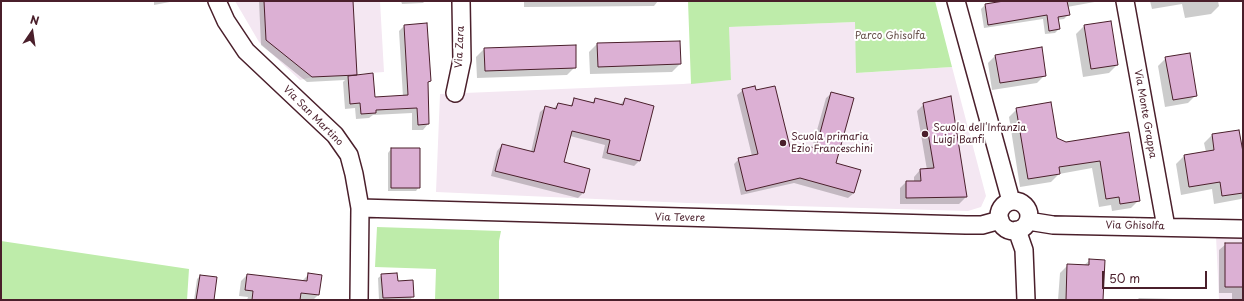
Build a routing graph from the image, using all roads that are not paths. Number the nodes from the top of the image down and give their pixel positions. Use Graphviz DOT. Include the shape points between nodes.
graph roads {
  1 [pos="217,1"];
  2 [pos="461,1"];
  3 [pos="956,1"];
  4 [pos="1125,1"];
  5 [pos="455,93"];
  6 [pos="1011,201"];
  7 [pos="360,208"];
  8 [pos="1000,220"];
  9 [pos="1024,225"];
  10 [pos="1166,227"];
  11 [pos="1243,229"];
  12 [pos="359,300"];
  13 [pos="1026,300"];
  1 -- 7 [label="street, Via San Martino" via="226,21 246,51 335,135 345,149 354,174"];
  2 -- 5 [label="street, Via Zara" via="462,60"];
  3 -- 6 [label="street"];
  4 -- 10 [label="street, Via Monte Grappa"];
  6 -- 8 [label="street" via="1000,211"];
  6 -- 9 [label="street" via="1021,203 1028,210"];
  7 -- 8 [label="street, Via Tevere" via="966,225"];
  7 -- 12 [label="street, Via San Martino"];
  8 -- 9 [label="street" via="1009,230"];
  9 -- 10 [label="street, Via Ghisolfa"];
  9 -- 13 [label="street" via="1031,232 1024,250"];
  10 -- 11 [label="street, Via Ghisolfa"];
}
